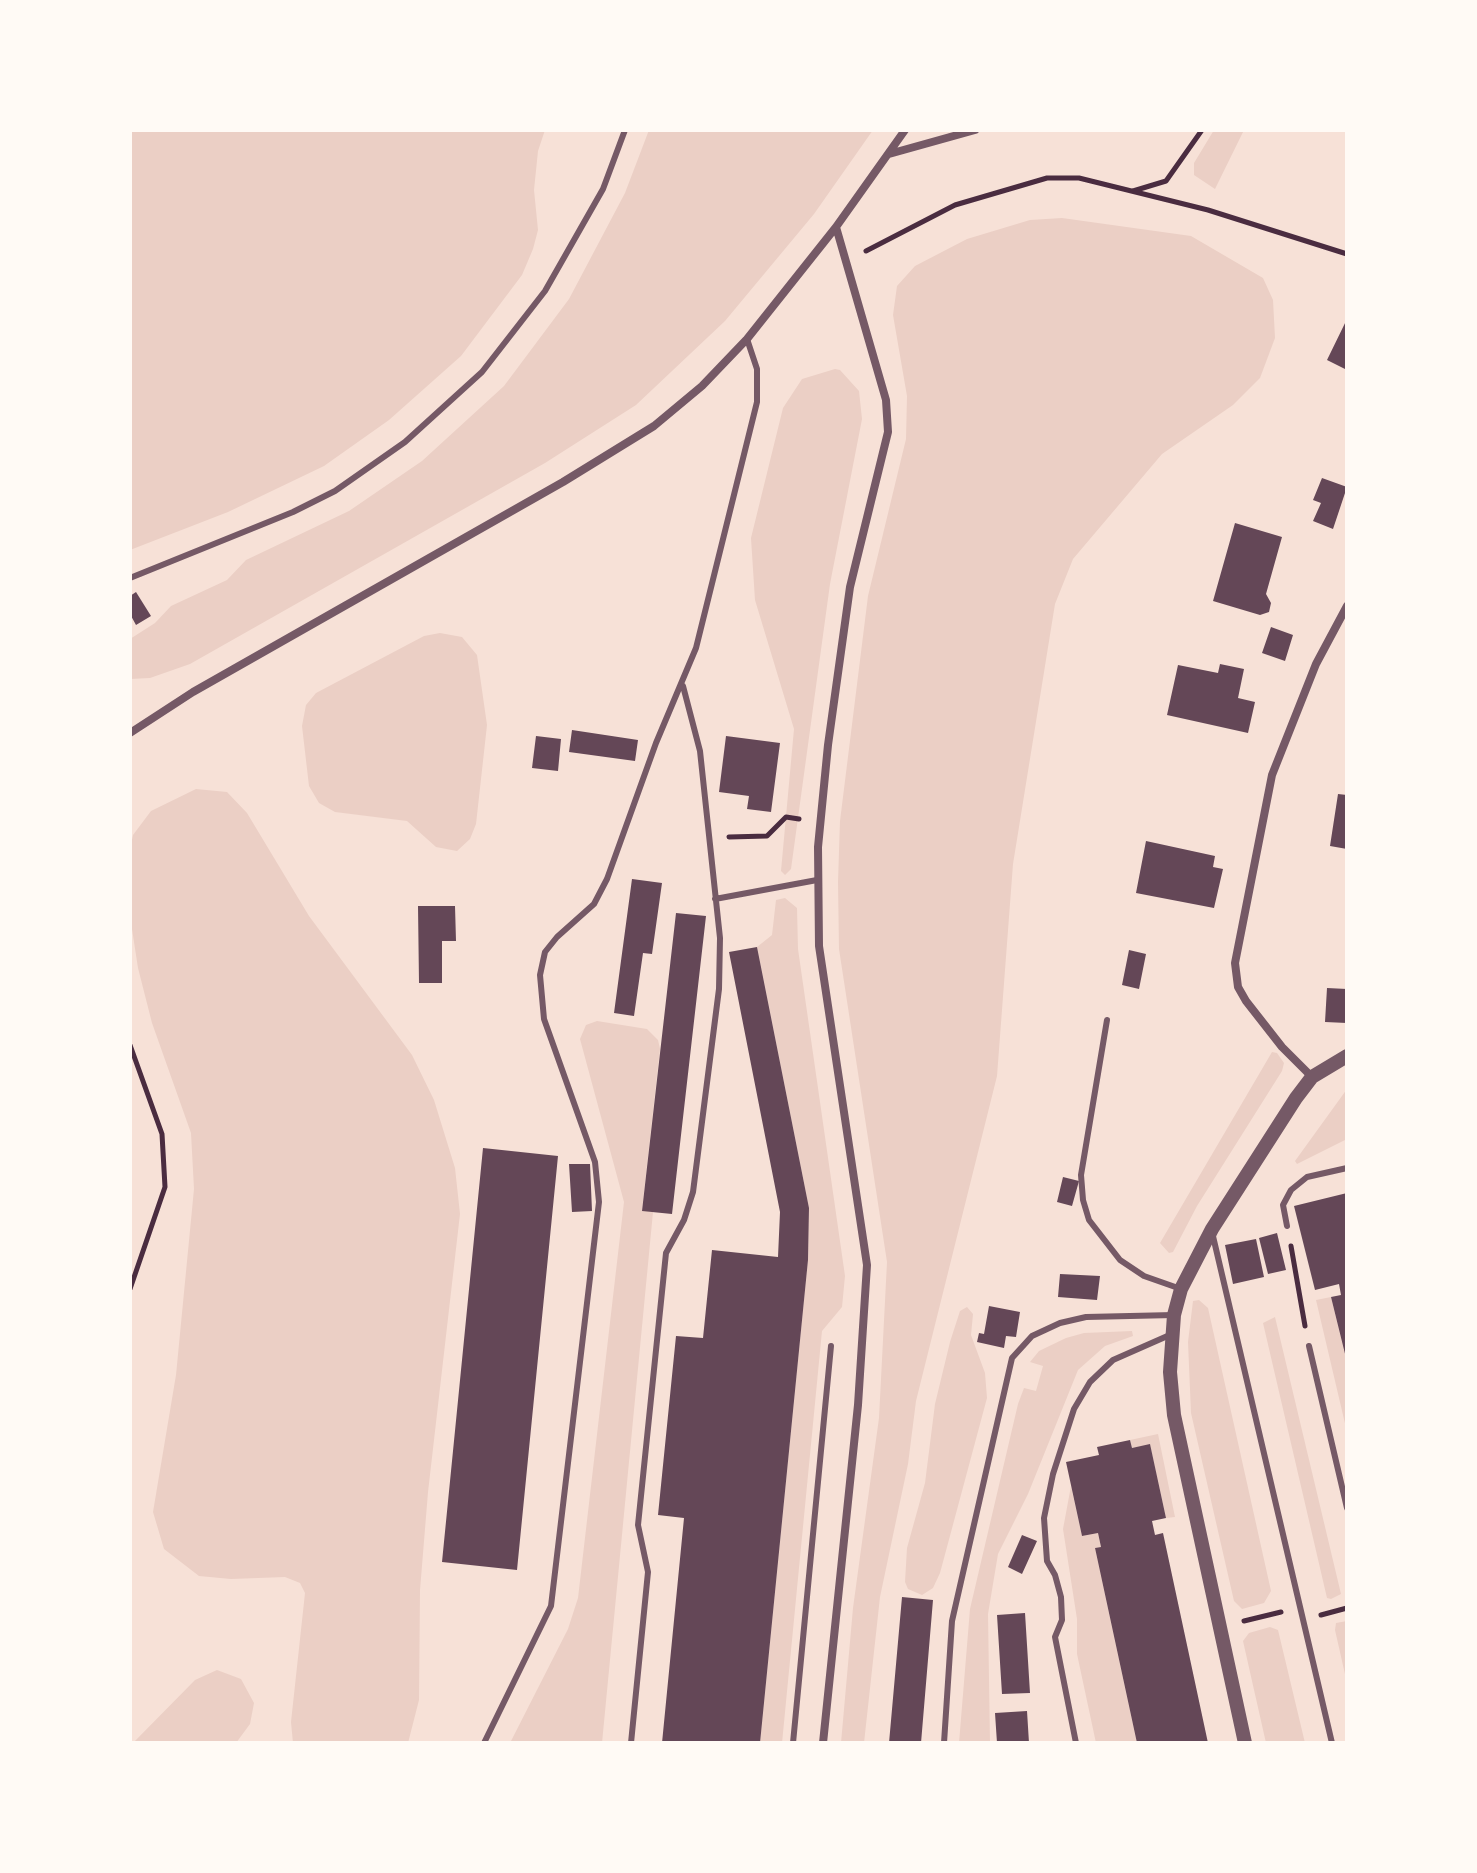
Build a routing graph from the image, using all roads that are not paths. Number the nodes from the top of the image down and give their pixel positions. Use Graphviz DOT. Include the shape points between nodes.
graph roads {
  1 [pos="625,130"];
  2 [pos="905,130"];
  3 [pos="975,130"];
  4 [pos="888,154"];
  5 [pos="836,227"];
  6 [pos="747,339"];
  7 [pos="130,578"];
  8 [pos="1347,606"];
  9 [pos="683,686"];
  10 [pos="130,733"];
  11 [pos="817,880"];
  12 [pos="715,899"];
  13 [pos="1107,1020"];
  14 [pos="1347,1056"];
  15 [pos="1312,1077"];
  16 [pos="1347,1168"];
  17 [pos="1287,1226"];
  18 [pos="1212,1229"];
  19 [pos="1181,1289"];
  20 [pos="1174,1315"];
  21 [pos="1172,1334"];
  22 [pos="831,1346"];
  23 [pos="1309,1346"];
  24 [pos="1347,1508"];
  25 [pos="484,1743"];
  26 [pos="631,1743"];
  27 [pos="793,1743"];
  28 [pos="823,1743"];
  29 [pos="944,1743"];
  30 [pos="1076,1743"];
  31 [pos="1245,1743"];
  32 [pos="1332,1743"];
  1 -- 7 [label="lane" via="603,189 545,291 482,372 405,442 335,491 293,512"];
  2 -- 4 [label="street"];
  3 -- 4 [label="street"];
  4 -- 5 [label="street"];
  5 -- 6 [label="street"];
  5 -- 11 [label="street" via="886,400 888,432 850,587 828,745"];
  6 -- 9 [label="lane" via="757,369 757,402"];
  6 -- 10 [label="street" via="654,426"];
  8 -- 15 [label="street" via="1316,664 1272,775 1235,963 1246,1001"];
  9 -- 12 [label="lane" via="700,751"];
  9 -- 25 [label="lane" via="656,743 607,879 594,904 545,952 540,975 544,1019 595,1162 599,1202 551,1606"];
  11 -- 12 [label="lane"];
  11 -- 28 [label="street" via="819,946 867,1265"];
  12 -- 26 [label="lane" via="720,938 715,1020 693,1192 666,1253 638,1525 648,1572"];
  13 -- 19 [label="lane" via="1081,1175 1083,1200 1089,1220 1120,1260 1144,1276"];
  14 -- 15 [label="street"];
  15 -- 18 [label="street"];
  16 -- 17 [label="lane" via="1307,1177 1291,1190 1283,1205"];
  18 -- 19 [label="street"];
  18 -- 32 [label="lane"];
  19 -- 20 [label="street"];
  20 -- 21 [label="street"];
  20 -- 29 [label="lane" via="1086,1317 1060,1323 1032,1336 1012,1358 952,1621"];
  21 -- 30 [label="lane" via="1113,1360 1090,1382 1074,1409 1053,1474 1044,1518 1047,1561 1061,1597 1062,1620 1055,1637"];
  21 -- 31 [label="street" via="1174,1415"];
  22 -- 27 [label="lane"];
  23 -- 24 [label="lane"];
}
